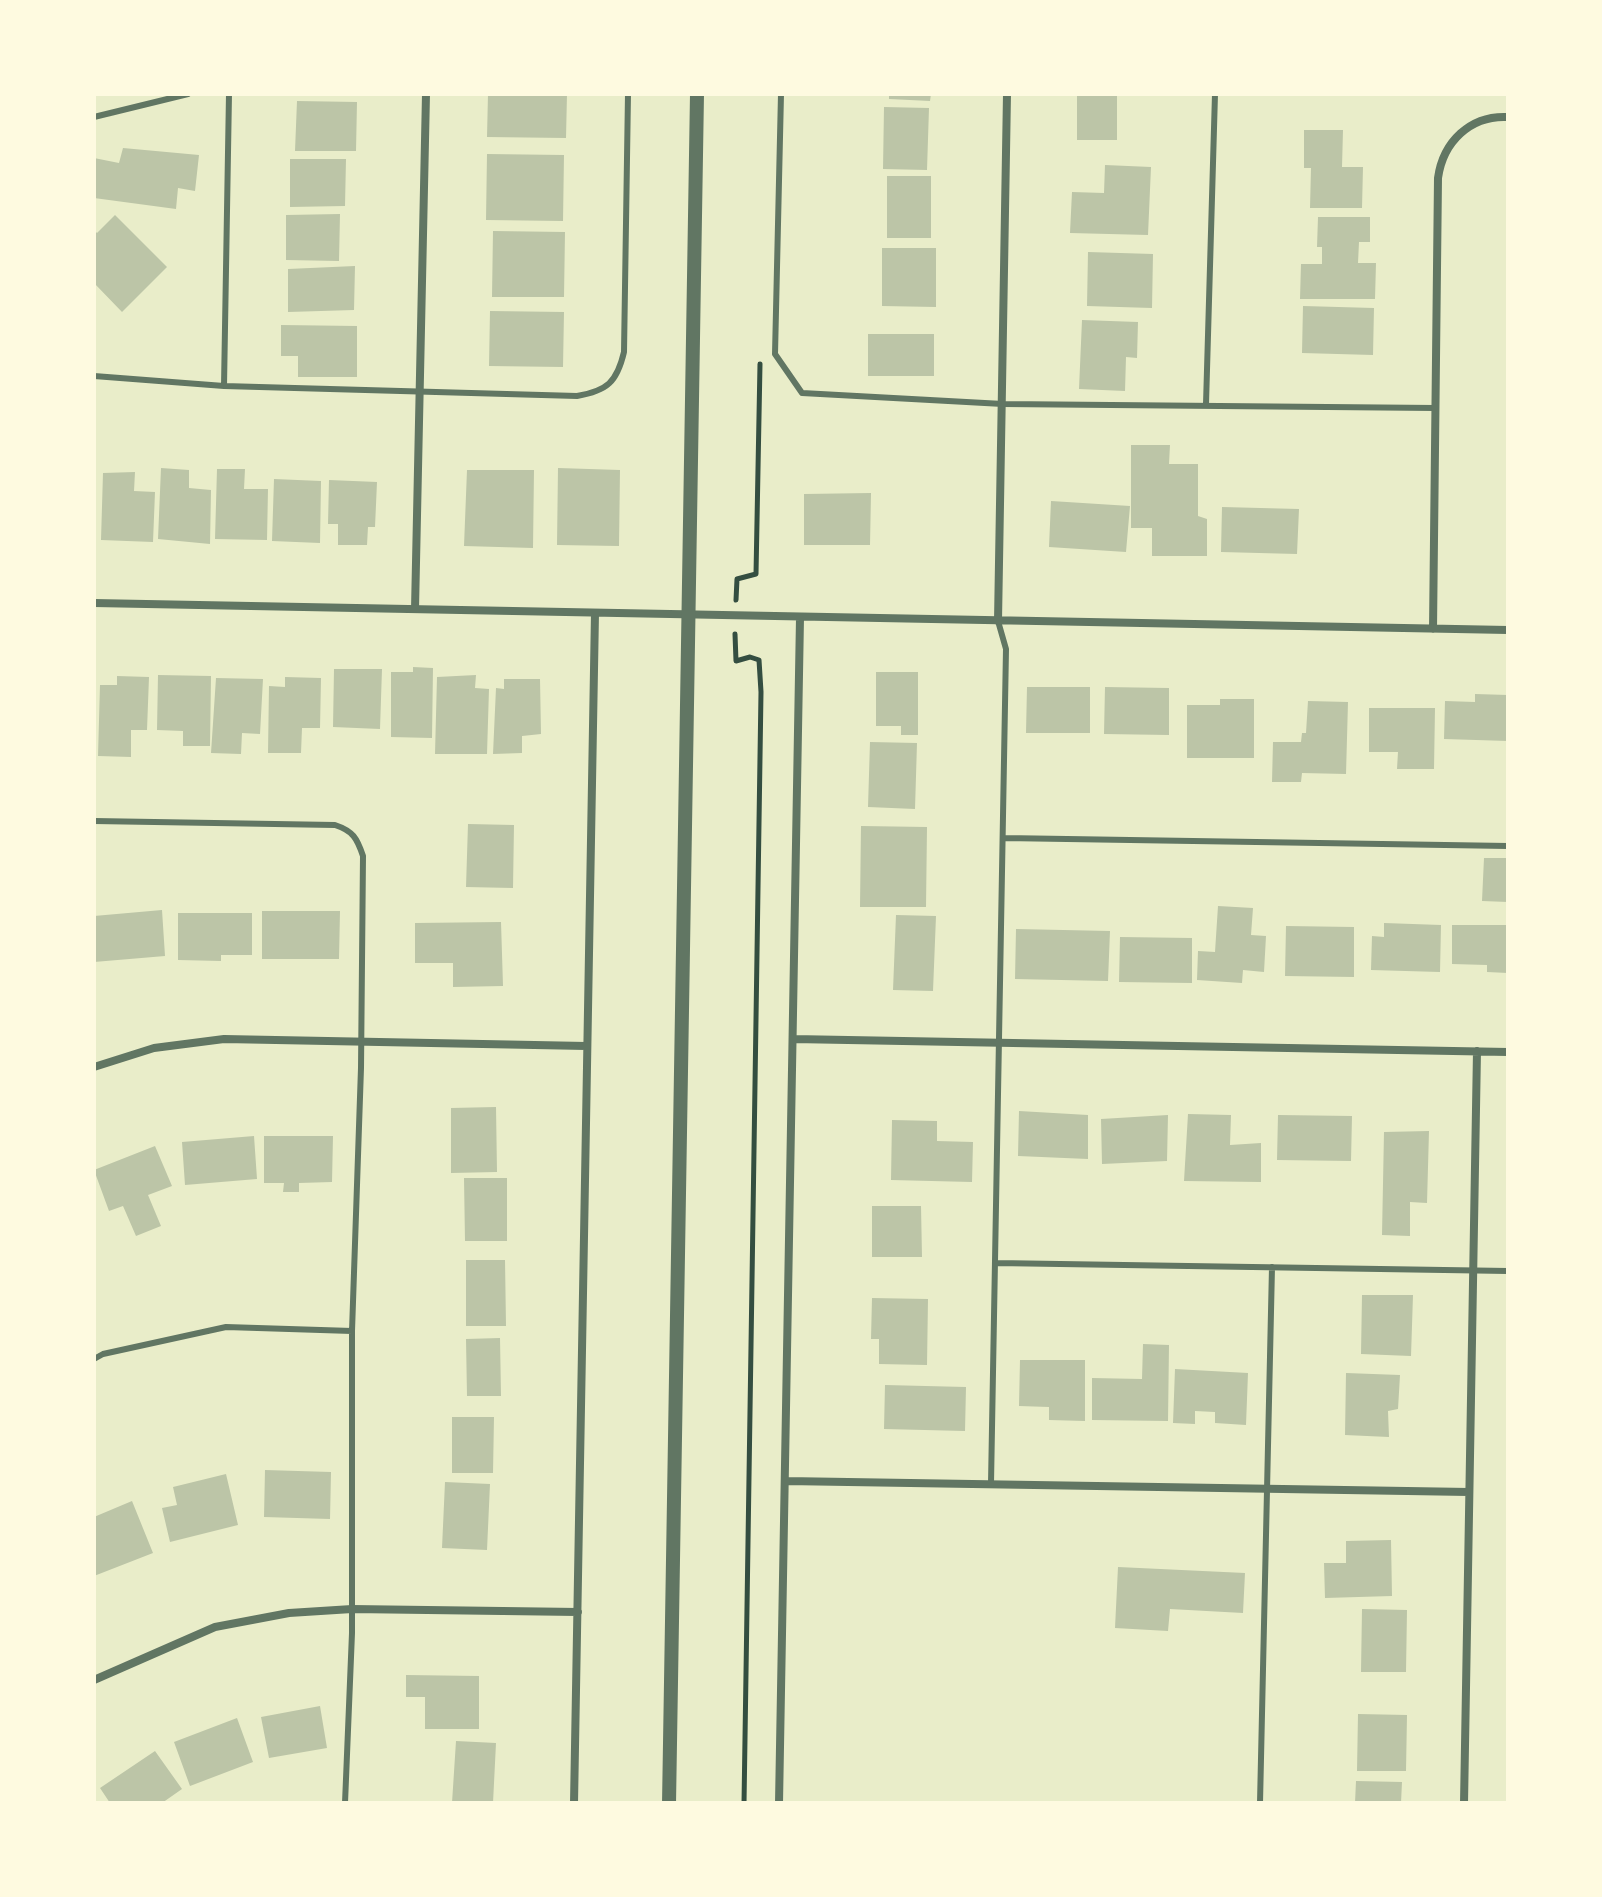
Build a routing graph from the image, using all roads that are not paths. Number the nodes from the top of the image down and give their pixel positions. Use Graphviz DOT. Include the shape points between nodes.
graph roads {
  1 [pos="188,94"];
  2 [pos="229,94"];
  3 [pos="426,94"];
  4 [pos="628,94"];
  5 [pos="697,94"];
  6 [pos="781,94"];
  7 [pos="1007,94"];
  8 [pos="1215,94"];
  9 [pos="94,117"];
  10 [pos="1508,117"];
  11 [pos="94,376"];
  12 [pos="224,386"];
  13 [pos="421,391"];
  14 [pos="1003,404"];
  15 [pos="1206,404"];
  16 [pos="1435,408"];
  17 [pos="94,603"];
  18 [pos="415,609"];
  19 [pos="595,613"];
  20 [pos="689,614"];
  21 [pos="800,618"];
  22 [pos="998,621"];
  23 [pos="1433,629"];
  24 [pos="1508,630"];
  25 [pos="94,821"];
  26 [pos="1004,838"];
  27 [pos="1508,846"];
  28 [pos="793,1039"];
  29 [pos="361,1041"];
  30 [pos="1000,1041"];
  31 [pos="586,1046"];
  32 [pos="1477,1051"];
  33 [pos="1508,1052"];
  34 [pos="94,1067"];
  35 [pos="996,1263"];
  36 [pos="1272,1267"];
  37 [pos="1473,1270"];
  38 [pos="1508,1271"];
  39 [pos="352,1331"];
  40 [pos="94,1359"];
  41 [pos="786,1481"];
  42 [pos="991,1483"];
  43 [pos="1267,1489"];
  44 [pos="1469,1492"];
  45 [pos="352,1609"];
  46 [pos="578,1612"];
  47 [pos="94,1680"];
  48 [pos="345,1803"];
  49 [pos="574,1803"];
  50 [pos="669,1803"];
  51 [pos="779,1803"];
  52 [pos="1260,1803"];
  53 [pos="1464,1803"];
  1 -- 9 [label="lane"];
  2 -- 12 [label="lane"];
  3 -- 13 [label="street"];
  4 -- 13 [label="lane" via="624,352 611,383 600,392 577,396"];
  5 -- 20 [label="street"];
  6 -- 14 [label="lane" via="775,354 802,393"];
  7 -- 14 [label="street"];
  8 -- 15 [label="lane"];
  10 -- 16 [label="street" via="1466,129 1451,141 1441,160"];
  11 -- 12 [label="lane"];
  12 -- 13 [label="lane"];
  13 -- 18 [label="street"];
  14 -- 15 [label="lane"];
  14 -- 22 [label="street"];
  15 -- 16 [label="lane"];
  16 -- 23 [label="street"];
  17 -- 18 [label="street"];
  18 -- 19 [label="street"];
  19 -- 20 [label="street"];
  19 -- 31 [label="street"];
  20 -- 21 [label="street"];
  20 -- 50 [label="street"];
  21 -- 22 [label="street"];
  21 -- 28 [label="street"];
  22 -- 23 [label="street"];
  22 -- 26 [label="lane" via="1006,649"];
  23 -- 24 [label="street"];
  25 -- 29 [label="lane" via="335,825 350,831 363,856"];
  26 -- 27 [label="lane"];
  26 -- 30 [label="lane"];
  28 -- 30 [label="street"];
  28 -- 41 [label="street"];
  29 -- 31 [label="street"];
  29 -- 34 [label="street" via="200,1041 154,1048"];
  29 -- 39 [label="lane"];
  30 -- 32 [label="street"];
  30 -- 35 [label="lane"];
  31 -- 46 [label="street"];
  32 -- 33 [label="street"];
  32 -- 37 [label="street"];
  35 -- 36 [label="lane"];
  35 -- 42 [label="lane"];
  36 -- 37 [label="lane"];
  36 -- 43 [label="lane"];
  37 -- 38 [label="lane"];
  37 -- 44 [label="street"];
  39 -- 40 [label="lane" via="226,1327"];
  39 -- 45 [label="lane"];
  41 -- 42 [label="street"];
  41 -- 51 [label="street"];
  42 -- 43 [label="street"];
  43 -- 44 [label="street"];
  43 -- 52 [label="lane"];
  44 -- 53 [label="street"];
  45 -- 46 [label="street"];
  45 -- 47 [label="street" via="289,1613 215,1627"];
  45 -- 48 [label="lane"];
  46 -- 49 [label="street"];
}
